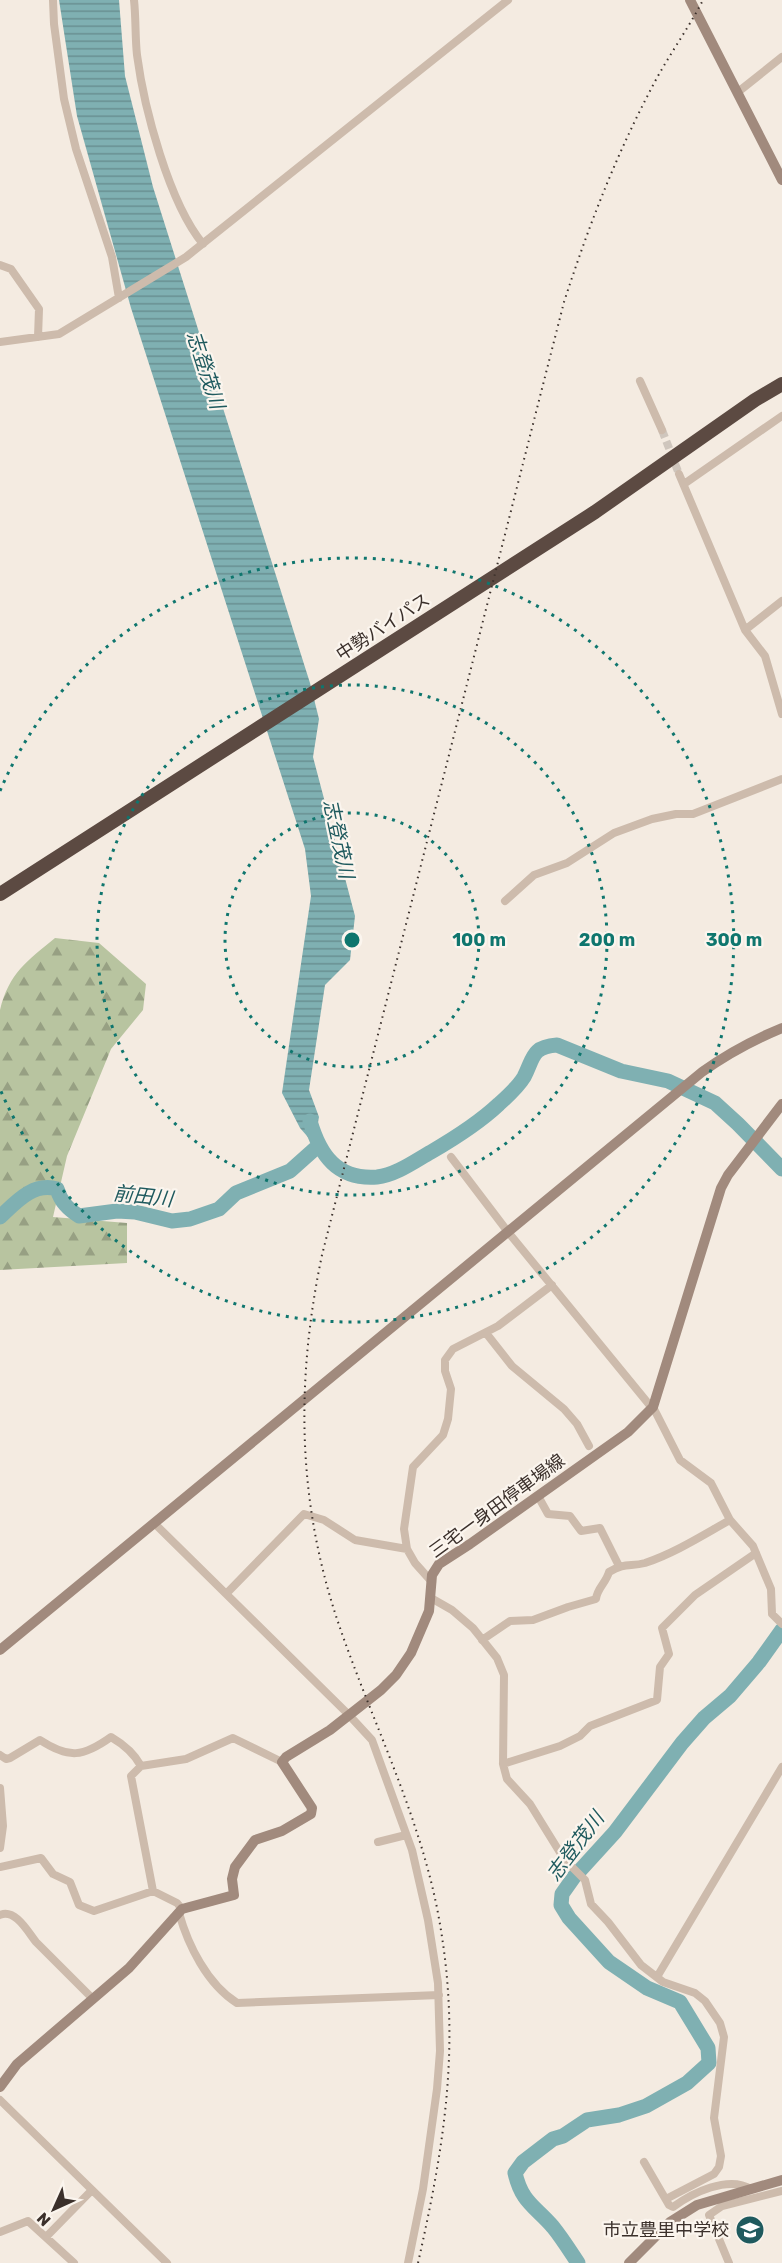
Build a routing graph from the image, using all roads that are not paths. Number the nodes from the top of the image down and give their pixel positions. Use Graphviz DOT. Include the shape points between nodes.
graph roads {
  1 [pos="53,0"];
  2 [pos="134,0"];
  3 [pos="508,0"];
  4 [pos="690,0"];
  5 [pos="782,57"];
  6 [pos="738,92"];
  7 [pos="782,180"];
  8 [pos="203,244"];
  9 [pos="0,265"];
  10 [pos="121,297"];
  11 [pos="38,337"];
  12 [pos="0,342"];
  13 [pos="640,381"];
  14 [pos="782,384"];
  15 [pos="782,416"];
  16 [pos="662,430"];
  17 [pos="679,474"];
  18 [pos="684,483"];
  19 [pos="782,601"];
  20 [pos="745,630"];
  21 [pos="782,714"];
  22 [pos="782,779"];
  23 [pos="0,894"];
  24 [pos="506,901"];
  25 [pos="782,1028"];
  26 [pos="782,1104"];
  27 [pos="451,1157"];
  28 [pos="508,1232"];
  29 [pos="552,1285"];
  30 [pos="486,1333"];
  31 [pos="652,1408"];
  32 [pos="589,1446"];
  33 [pos="538,1496"];
  34 [pos="730,1520"];
  35 [pos="154,1523"];
  36 [pos="407,1549"];
  37 [pos="756,1553"];
  38 [pos="619,1566"];
  39 [pos="432,1582"];
  40 [pos="226,1594"];
  41 [pos="431,1598"];
  42 [pos="780,1622"];
  43 [pos="482,1640"];
  44 [pos="0,1650"];
  45 [pos="348,1714"];
  46 [pos="0,1755"];
  47 [pos="282,1762"];
  48 [pos="503,1764"];
  49 [pos="141,1766"];
  50 [pos="782,1767"];
  51 [pos="0,1788"];
  52 [pos="406,1835"];
  53 [pos="378,1842"];
  54 [pos="0,1848"];
  55 [pos="0,1867"];
  56 [pos="153,1891"];
  57 [pos="180,1911"];
  58 [pos="0,1915"];
  59 [pos="657,1977"];
  60 [pos="439,1995"];
  61 [pos="93,1999"];
  62 [pos="0,2087"];
  63 [pos="0,2100"];
  64 [pos="644,2162"];
  65 [pos="782,2180"];
  66 [pos="751,2188"];
  67 [pos="92,2190"];
  68 [pos="782,2191"];
  69 [pos="666,2199"];
  70 [pos="0,2232"];
  71 [pos="46,2237"];
  72 [pos="74,2263"];
  73 [pos="167,2263"];
  74 [pos="408,2263"];
  75 [pos="629,2263"];
  76 [pos="729,2263"];
  1 -- 10 [label="street" via="64,99"];
  2 -- 8 [label="street" via="138,57 152,128 187,219"];
  3 -- 8 [label="street"];
  4 -- 6 [label="main road"];
  5 -- 6 [label="street"];
  6 -- 7 [label="main road"];
  8 -- 10 [label="street"];
  9 -- 11 [label="street" via="11,269 39,309"];
  10 -- 11 [label="street" via="59,334"];
  11 -- 12 [label="street"];
  13 -- 16 [label="street"];
  14 -- 23 [label="highway, 中勢バイパス" via="595,512"];
  15 -- 18 [label="street"];
  17 -- 18 [label="street"];
  18 -- 20 [label="street"];
  19 -- 20 [label="street"];
  20 -- 21 [label="street" via="765,656"];
  22 -- 24 [label="street" via="693,814 652,819 614,833 567,863 534,875"];
  25 -- 28 [label="main road" via="748,1042 702,1072"];
  26 -- 31 [label="main road, 三宅一身田停車場線" via="728,1175 715,1203"];
  27 -- 28 [label="street"];
  28 -- 29 [label="street"];
  28 -- 35 [label="main road"];
  29 -- 30 [label="street"];
  29 -- 31 [label="street"];
  30 -- 32 [label="street" via="512,1366 564,1409"];
  30 -- 36 [label="street" via="458,1346 445,1360 444,1371 452,1389 448,1419 443,1434 413,1467 404,1529"];
  31 -- 33 [label="main road, 三宅一身田停車場線" via="628,1432"];
  31 -- 34 [label="street" via="680,1460 711,1484"];
  33 -- 38 [label="street" via="548,1514 570,1516 580,1531 600,1528"];
  33 -- 39 [label="main road, 三宅一身田停車場線" via="444,1560 435,1568"];
  34 -- 37 [label="street"];
  34 -- 38 [label="street" via="646,1562"];
  35 -- 40 [label="street"];
  35 -- 44 [label="main road"];
  36 -- 39 [label="street"];
  36 -- 40 [label="street" via="356,1540 324,1520 304,1514"];
  37 -- 42 [label="street" via="771,1589 772,1614"];
  37 -- 48 [label="street" via="695,1595 662,1628 669,1654 660,1667 657,1700 590,1726 580,1737 560,1746"];
  38 -- 43 [label="street" via="609,1572 596,1599 533,1620 510,1621"];
  39 -- 41 [label="main road, 三宅一身田停車場線"];
  40 -- 45 [label="street"];
  41 -- 43 [label="street" via="452,1610"];
  41 -- 45 [label="main road, 三宅一身田停車場線" via="418,1638 402,1667 381,1690"];
  43 -- 48 [label="street" via="497,1658 504,1675"];
  45 -- 47 [label="main road, 三宅一身田停車場線"];
  45 -- 52 [label="street" via="372,1740"];
  46 -- 49 [label="street" via="10,1758 40,1740 63,1753 93,1750 111,1737"];
  47 -- 49 [label="street" via="233,1738 186,1759"];
  47 -- 57 [label="main road" via="312,1808 311,1814 282,1832 255,1840 235,1867 234,1895"];
  48 -- 59 [label="street" via="510,1783 530,1804 558,1851 585,1880 592,1907 634,1957"];
  49 -- 56 [label="street" via="131,1776"];
  50 -- 59 [label="street"];
  51 -- 54 [label="street"];
  52 -- 53 [label="street"];
  52 -- 60 [label="street" via="428,1920"];
  55 -- 56 [label="street" via="41,1858 53,1874 70,1882 79,1905 94,1911"];
  56 -- 57 [label="street" via="177,1903"];
  57 -- 60 [label="street" via="202,1966 237,2003"];
  57 -- 61 [label="main road" via="129,1968"];
  58 -- 61 [label="street" via="11,1914"];
  59 -- 69 [label="street" via="701,1997 715,2015 724,2037 714,2118 720,2144 719,2167 714,2174"];
  60 -- 74 [label="street" via="437,2089"];
  61 -- 62 [label="main road" via="17,2064"];
  63 -- 67 [label="street"];
  64 -- 69 [label="street"];
  65 -- 66 [label="main road"];
  66 -- 69 [label="street" via="738,2184 714,2187 673,2207"];
  66 -- 75 [label="main road" via="688,2209"];
  67 -- 71 [label="street"];
  67 -- 73 [label="street"];
  68 -- 76 [label="street" via="722,2206 708,2215"];
  70 -- 71 [label="street" via="28,2221"];
  71 -- 72 [label="street"];
}
